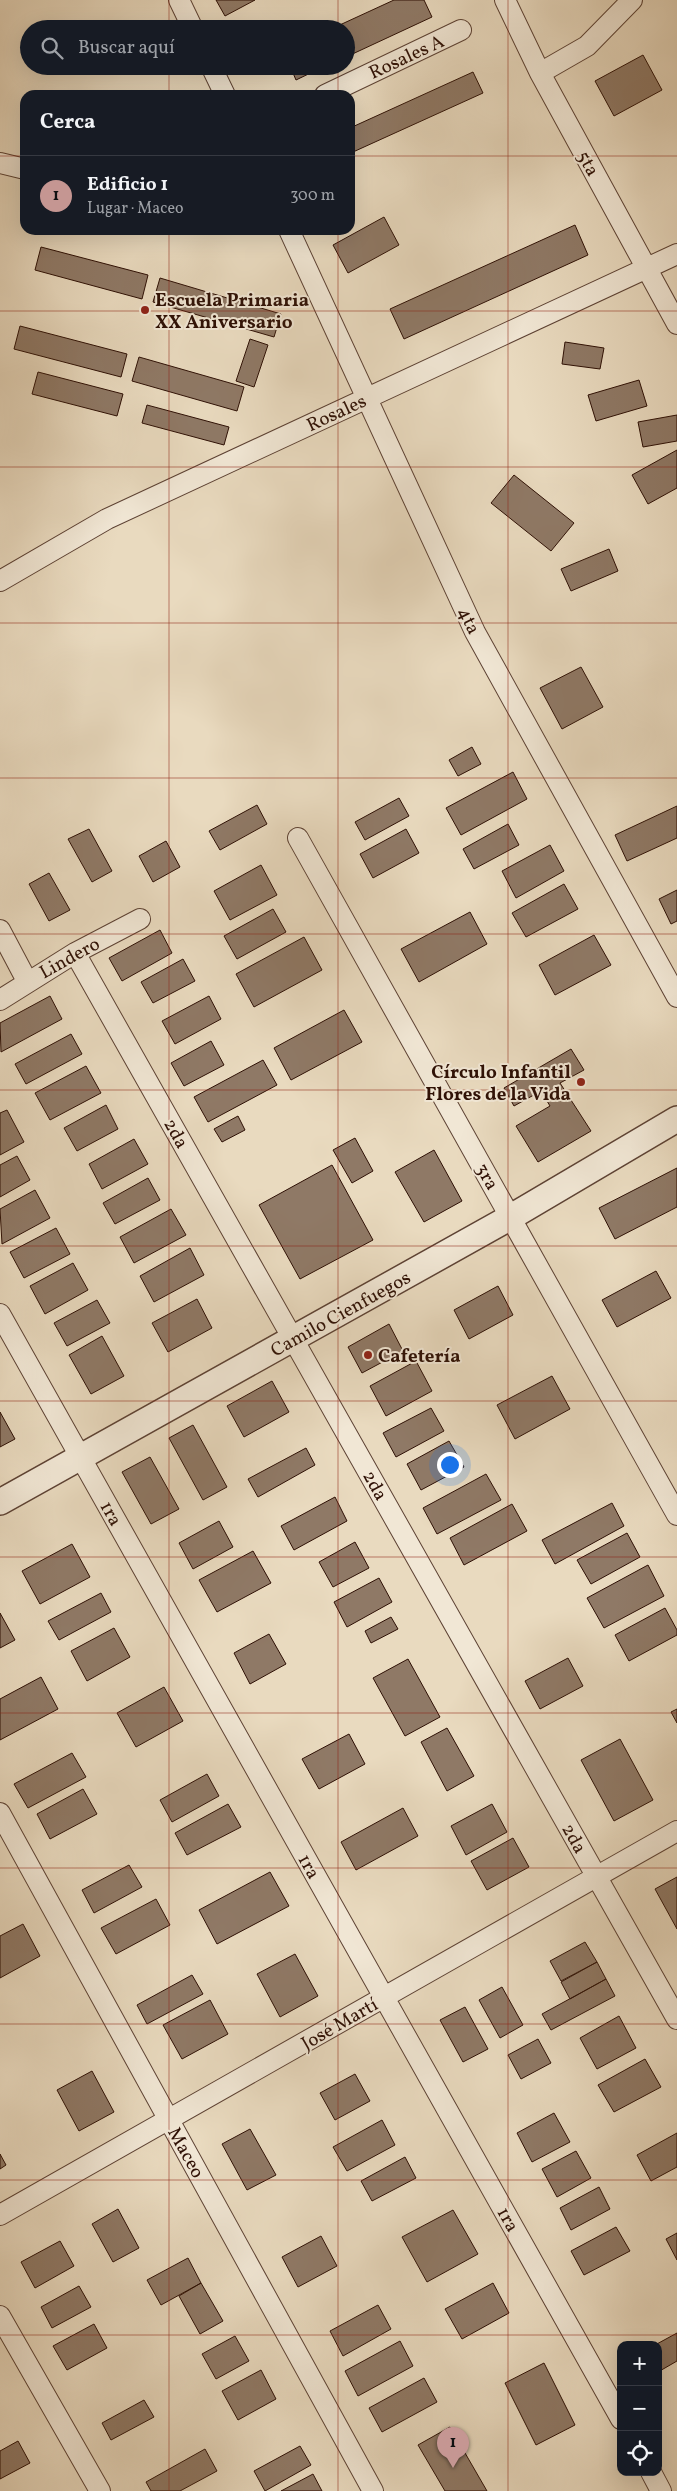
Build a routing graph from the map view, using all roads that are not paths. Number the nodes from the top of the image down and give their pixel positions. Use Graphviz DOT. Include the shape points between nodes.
graph roads {
  1 [pos="179,0"];
  2 [pos="505,0"];
  3 [pos="632,0"];
  4 [pos="189,20"];
  5 [pos="461,30"];
  6 [pos="540,73"];
  7 [pos="215,75"];
  8 [pos="223,90"];
  9 [pos="335,90"];
  10 [pos="0,163"];
  11 [pos="20,168"];
  12 [pos="291,235"];
  13 [pos="677,254"];
  14 [pos="647,268"];
  15 [pos="677,324"];
  16 [pos="367,398"];
  17 [pos="0,581"];
  18 [pos="298,838"];
  19 [pos="140,919"];
  20 [pos="0,930"];
  21 [pos="75,952"];
  22 [pos="28,981"];
  23 [pos="677,997"];
  24 [pos="0,1000"];
  25 [pos="677,1119"];
  26 [pos="511,1217"];
  27 [pos="0,1314"];
  28 [pos="293,1339"];
  29 [pos="80,1456"];
  30 [pos="0,1502"];
  31 [pos="677,1515"];
  32 [pos="0,1813"];
  33 [pos="677,1831"];
  34 [pos="597,1876"];
  35 [pos="384,1997"];
  36 [pos="677,2018"];
  37 [pos="169,2120"];
  38 [pos="0,2215"];
  39 [pos="0,2316"];
  40 [pos="617,2411"];
  41 [pos="653,2476"];
  42 [pos="100,2491"];
  43 [pos="373,2491"];
  44 [pos="662,2491"];
  1 -- 4 [label="street"];
  2 -- 6 [label="street, 5ta"];
  3 -- 6 [label="street" via="587,46"];
  5 -- 9 [label="street, Rosales A"];
  6 -- 14 [label="street, 5ta"];
  7 -- 8 [label="street"];
  10 -- 11 [label="street"];
  12 -- 16 [label="street, 4ta"];
  13 -- 14 [label="street, Rosales"];
  14 -- 15 [label="street, 5ta"];
  14 -- 16 [label="street, Rosales"];
  16 -- 17 [label="street, Rosales" via="107,519"];
  16 -- 23 [label="street, 4ta" via="475,632"];
  18 -- 26 [label="street, 3ra"];
  19 -- 21 [label="street, Lindero"];
  20 -- 22 [label="street"];
  21 -- 22 [label="street, Lindero"];
  21 -- 28 [label="street, 2da"];
  22 -- 24 [label="street, Lindero"];
  25 -- 26 [label="street, Camilo Cienfuegos"];
  26 -- 28 [label="street, Camilo Cienfuegos"];
  26 -- 31 [label="street, 3ra"];
  27 -- 29 [label="street, 1ra"];
  28 -- 29 [label="street, Camilo Cienfuegos"];
  28 -- 34 [label="street, 2da"];
  29 -- 30 [label="street, Camilo Cienfuegos"];
  29 -- 35 [label="street, 1ra"];
  32 -- 37 [label="street, Maceo"];
  33 -- 34 [label="street, José Martí"];
  34 -- 35 [label="street, José Martí"];
  34 -- 36 [label="street, 2da"];
  35 -- 37 [label="street, José Martí"];
  35 -- 40 [label="street, 1ra"];
  37 -- 38 [label="street, José Martí"];
  37 -- 43 [label="street, Maceo"];
  39 -- 42 [label="street"];
  41 -- 44 [label="street"];
}
